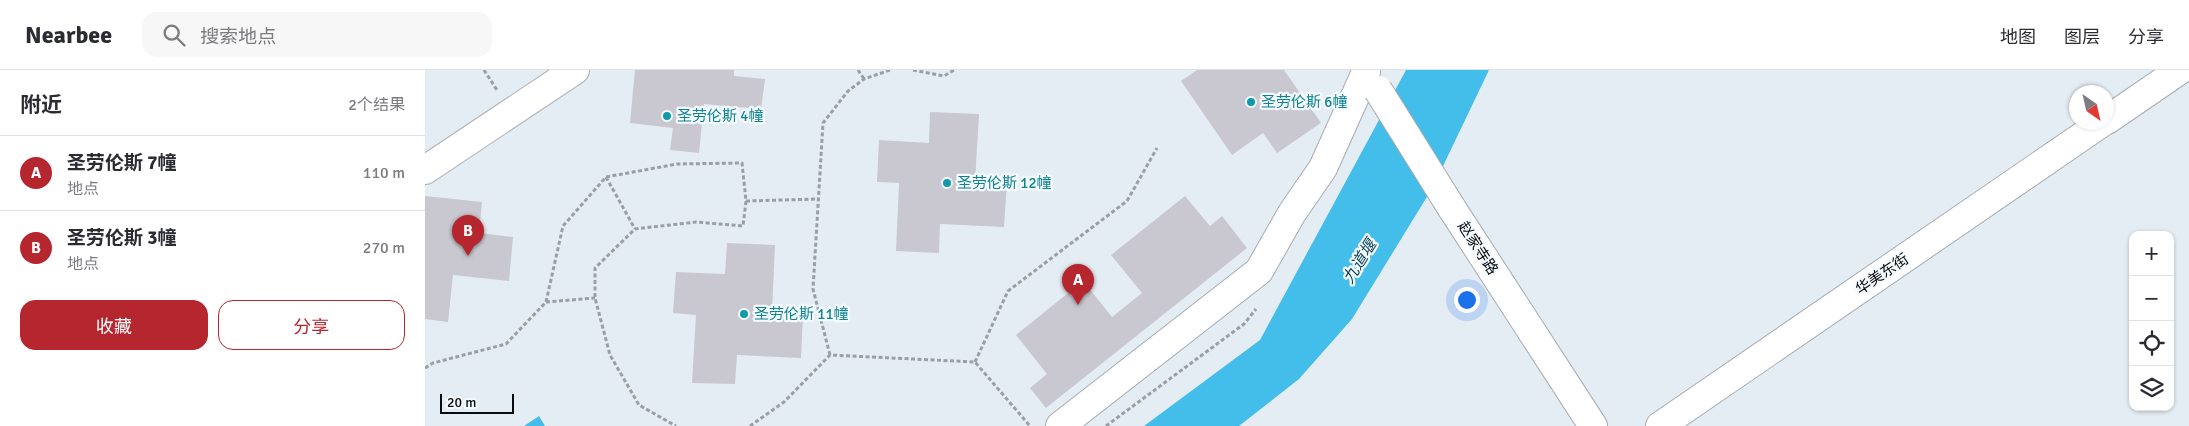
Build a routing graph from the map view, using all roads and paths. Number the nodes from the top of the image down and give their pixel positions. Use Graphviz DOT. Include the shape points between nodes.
graph roads {
  1 [pos="575,70"];
  2 [pos="858,70"];
  3 [pos="891,70"];
  4 [pos="913,70"];
  5 [pos="954,70"];
  6 [pos="2180,70"];
  7 [pos="1369,78"];
  8 [pos="864,79"];
  9 [pos="2114,115"];
  10 [pos="2091,130"];
  11 [pos="1157,148"];
  12 [pos="425,170"];
  13 [pos="606,177"];
  14 [pos="819,198"];
  15 [pos="746,201"];
  16 [pos="635,229"];
  17 [pos="595,298"];
  18 [pos="546,302"];
  19 [pos="830,355"];
  20 [pos="975,362"];
  21 [pos="425,368"];
  22 [pos="676,426"];
  23 [pos="750,426"];
  24 [pos="1030,426"];
  25 [pos="1060,426"];
  26 [pos="1593,426"];
  27 [pos="1660,426"];
  1 -- 12 [label="street"];
  2 -- 8 [label="path"];
  3 -- 8 [label="path"];
  4 -- 5 [label="path" via="944,76"];
  6 -- 9 [label="street"];
  7 -- 25 [label="street" via="1323,168 1292,213 1259,271"];
  7 -- 26 [label="street, 赵家寺路, bridge"];
  8 -- 14 [label="path" via="848,91 823,123"];
  10 -- 27 [label="street, 华美东街"];
  11 -- 20 [label="path" via="1127,201 1008,291"];
  13 -- 15 [label="path" via="677,164 742,163"];
  13 -- 16 [label="path"];
  13 -- 18 [label="path" via="563,226"];
  14 -- 15 [label="path"];
  14 -- 19 [label="path" via="813,289"];
  15 -- 16 [label="path" via="743,226 695,222"];
  16 -- 17 [label="path" via="595,268"];
  17 -- 18 [label="path"];
  17 -- 22 [label="path" via="610,356 639,405"];
  18 -- 21 [label="path" via="506,344 433,363"];
  19 -- 20 [label="path"];
  19 -- 23 [label="path" via="784,402"];
  20 -- 24 [label="path"];
}
